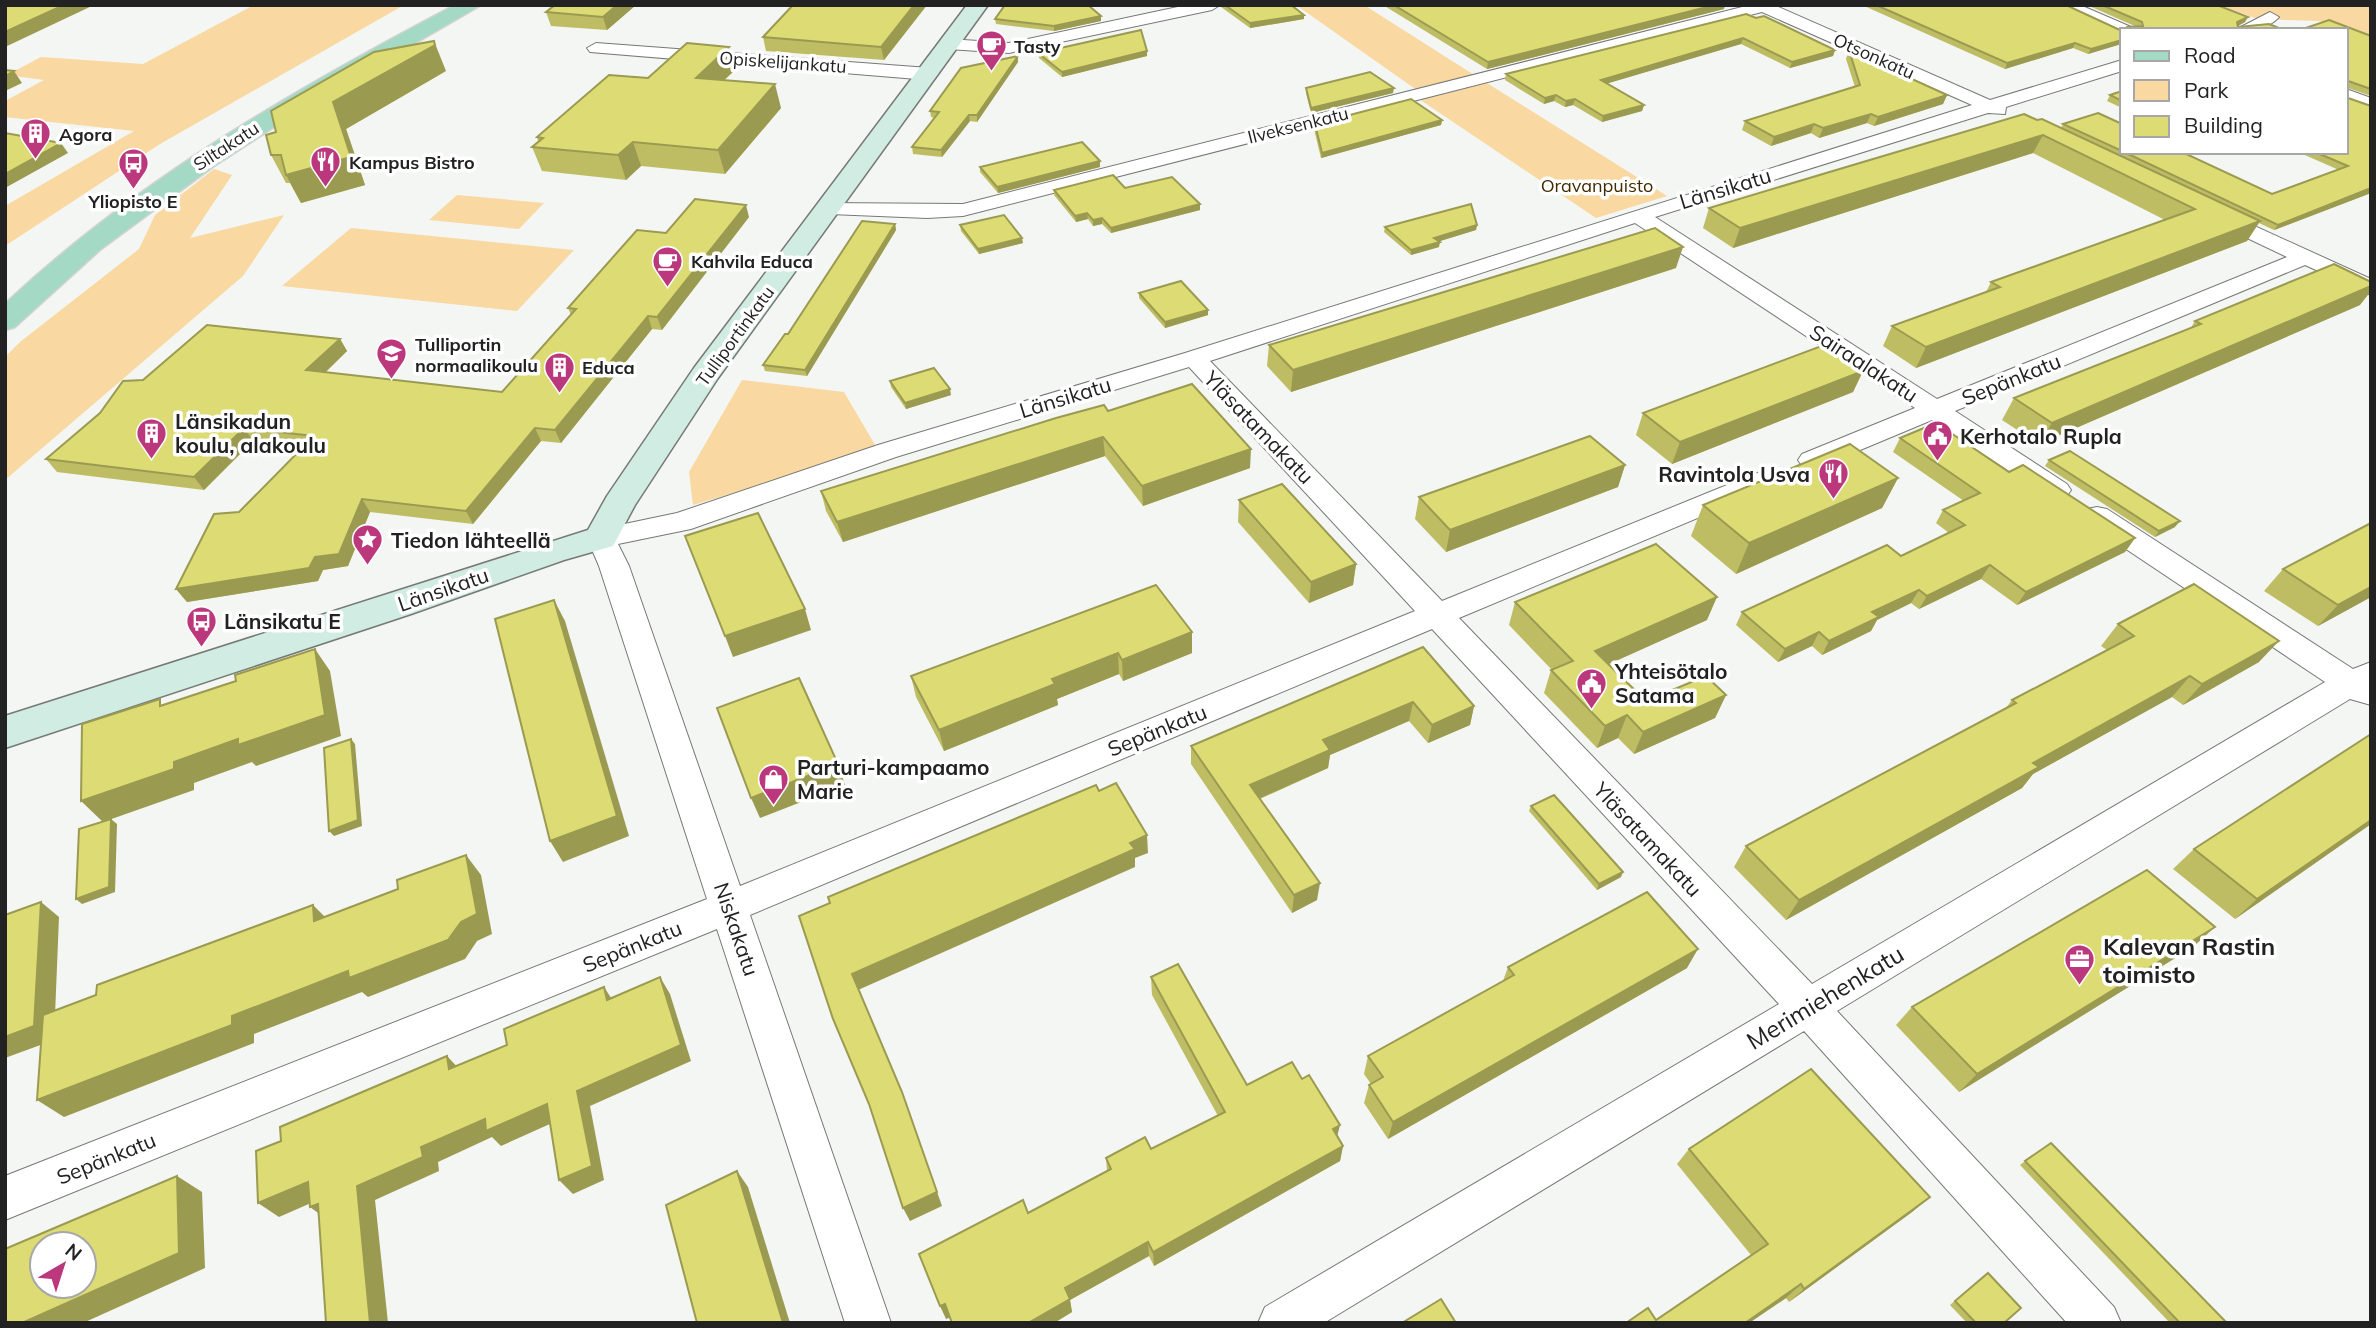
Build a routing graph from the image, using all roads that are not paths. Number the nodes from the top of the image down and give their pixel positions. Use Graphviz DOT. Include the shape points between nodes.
graph roads {
  1 [pos="471,5"];
  2 [pos="978,5"];
  3 [pos="1212,5"];
  4 [pos="2064,5"];
  5 [pos="1761,6"];
  6 [pos="2270,17"];
  7 [pos="2124,28"];
  8 [pos="2248,28"];
  9 [pos="948,44"];
  10 [pos="596,48"];
  11 [pos="2120,66"];
  12 [pos="929,74"];
  13 [pos="2348,97"];
  14 [pos="2371,105"];
  15 [pos="1990,106"];
  16 [pos="2020,120"];
  17 [pos="2190,202"];
  18 [pos="830,208"];
  19 [pos="1638,215"];
  20 [pos="2306,257"];
  21 [pos="2371,288"];
  22 [pos="13,313"];
  23 [pos="1194,358"];
  24 [pos="1936,410"];
  25 [pos="601,538"];
  26 [pos="1437,614"];
  27 [pos="2364,685"];
  28 [pos="6,731"];
  29 [pos="728,906"];
  30 [pos="1808,1007"];
  31 [pos="5,1198"];
  32 [pos="868,1323"];
  33 [pos="1281,1323"];
  34 [pos="2098,1323"];
  1 -- 22 [label="main road, Siltakatu" via="325,84 219,150 92,244"];
  2 -- 9 [label="street, Tulliportinkatu"];
  3 -- 9 [label="street" via="1009,48"];
  4 -- 7 [label="street"];
  5 -- 15 [label="street, Otsonkatu"];
  5 -- 18 [label="street, Ilveksenkatu" via="963,210"];
  6 -- 8 [label="street"];
  9 -- 12 [label="street, Tulliportinkatu"];
  10 -- 12 [label="street, Opiskelijankatu"];
  11 -- 15 [label="street, Länsikatu"];
  12 -- 18 [label="street, Tulliportinkatu"];
  13 -- 14 [label="street"];
  15 -- 16 [label="street, Otsonkatu"];
  15 -- 19 [label="street, Länsikatu"];
  17 -- 20 [label="street"];
  18 -- 25 [label="street, Tulliportinkatu" via="705,375"];
  19 -- 23 [label="street, Länsikatu"];
  19 -- 24 [label="street, Sairaalakatu"];
  20 -- 21 [label="street"];
  20 -- 24 [label="street, Sepänkatu"];
  23 -- 25 [label="street, Länsikatu" via="887,451 681,522"];
  23 -- 26 [label="street, Yläsatamakatu"];
  24 -- 26 [label="street, Sepänkatu"];
  24 -- 27 [label="street, Sairaalakatu"];
  25 -- 28 [label="street, Länsikatu"];
  25 -- 29 [label="street, Niskakatu"];
  26 -- 29 [label="street, Sepänkatu"];
  26 -- 30 [label="street, Yläsatamakatu"];
  27 -- 30 [label="street, Merimiehenkatu" via="2328,700"];
  29 -- 31 [label="street, Sepänkatu"];
  29 -- 32 [label="street, Niskakatu"];
  30 -- 33 [label="street, Merimiehenkatu"];
  30 -- 34 [label="street, Yläsatamakatu"];
}
